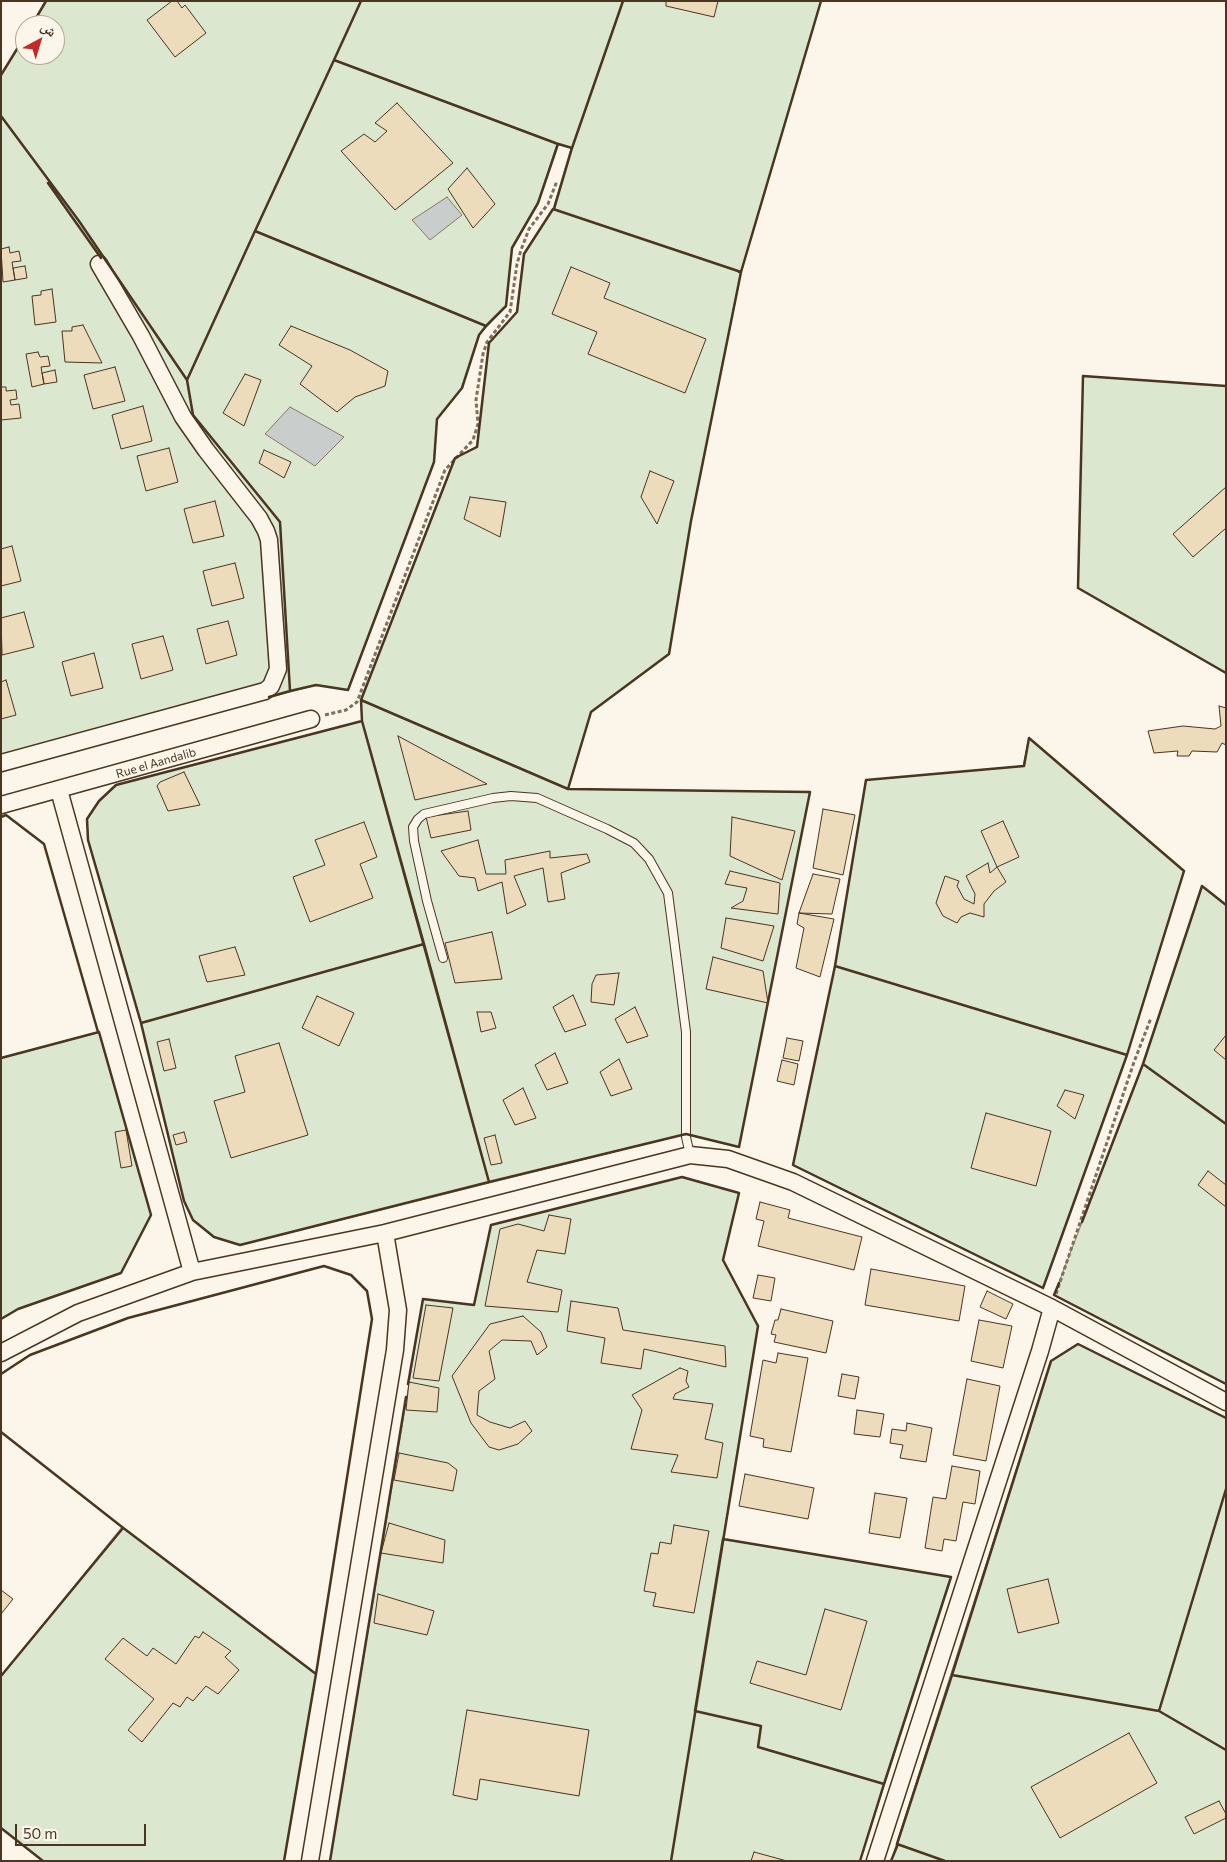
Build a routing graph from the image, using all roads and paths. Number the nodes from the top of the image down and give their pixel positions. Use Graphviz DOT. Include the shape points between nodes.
graph roads {
  1 [pos="557,181"];
  2 [pos="98,264"];
  3 [pos="311,719"];
  4 [pos="1,763"];
  5 [pos="59,790"];
  6 [pos="1,805"];
  7 [pos="443,958"];
  8 [pos="1151,1018"];
  9 [pos="690,1155"];
  10 [pos="385,1234"];
  11 [pos="192,1272"];
  12 [pos="1052,1308"];
  13 [pos="1,1354"];
  14 [pos="1226,1402"];
  15 [pos="310,1861"];
  16 [pos="875,1861"];
  1 -- 3 [label="path" via="548,204 529,230 521,250 510,312 487,342 483,354 476,400 478,424 473,440 445,470 356,702 346,710"];
  2 -- 4 [label="street" via="141,336 183,417 266,530 278,669 272,686 265,691"];
  3 -- 5 [label="street, Rue el Aandalib"];
  5 -- 6 [label="street, Rue el Aandalib"];
  5 -- 11 [label="street"];
  7 -- 9 [label="lane" via="414,841 413,827 424,814 493,798 537,798 634,843 649,859 668,893 686,1032 686,1131"];
  8 -- 12 [label="path"];
  9 -- 10 [label="street"];
  9 -- 12 [label="street" via="728,1159 792,1182"];
  10 -- 11 [label="street"];
  10 -- 15 [label="street" via="398,1310 395,1350"];
  11 -- 13 [label="street" via="78,1313"];
  12 -- 14 [label="street"];
  12 -- 16 [label="street"];
}
